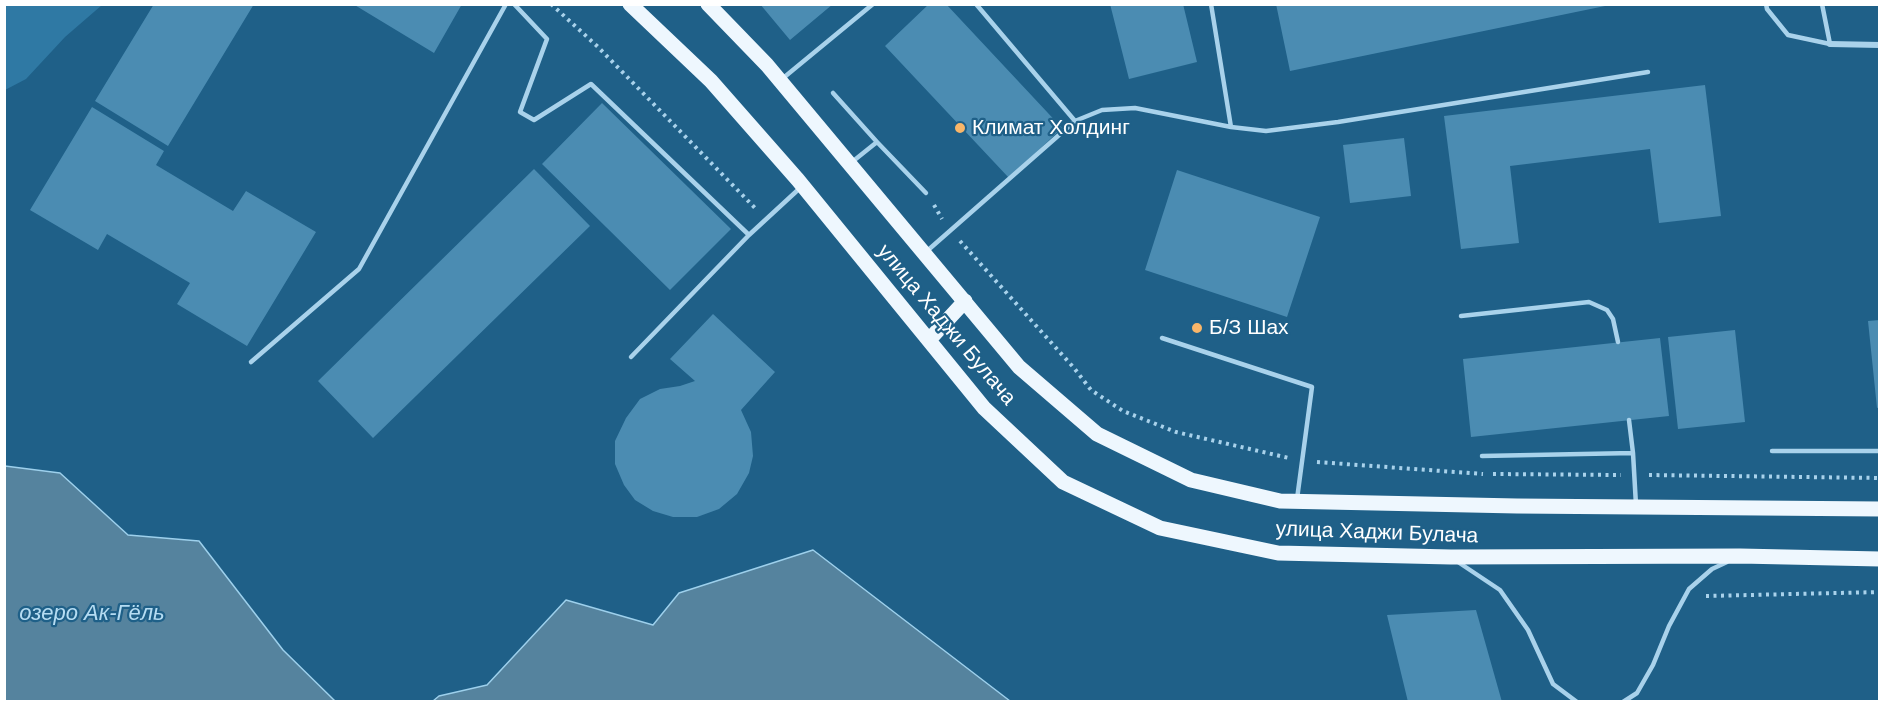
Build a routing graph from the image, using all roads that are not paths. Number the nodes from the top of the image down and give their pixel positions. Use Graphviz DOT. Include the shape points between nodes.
graph roads {
  1 [pos="506,4"];
  2 [pos="514,4"];
  3 [pos="630,4"];
  4 [pos="708,4"];
  5 [pos="873,4"];
  6 [pos="976,4"];
  7 [pos="1211,4"];
  8 [pos="1766,4"];
  9 [pos="1822,4"];
  10 [pos="1830,44"];
  11 [pos="1880,45"];
  12 [pos="1648,72"];
  13 [pos="780,80"];
  14 [pos="833,93"];
  15 [pos="1075,122"];
  16 [pos="1232,127"];
  17 [pos="877,142"];
  18 [pos="850,164"];
  19 [pos="802,186"];
  20 [pos="926,193"];
  21 [pos="749,236"];
  22 [pos="925,253"];
  23 [pos="965,301"];
  24 [pos="1461,316"];
  25 [pos="1162,338"];
  26 [pos="929,340"];
  27 [pos="1618,342"];
  28 [pos="631,357"];
  29 [pos="251,362"];
  30 [pos="1629,420"];
  31 [pos="1772,451"];
  32 [pos="1880,451"];
  33 [pos="1633,453"];
  34 [pos="1482,456"];
  35 [pos="1297,501"];
  36 [pos="1636,508"];
  37 [pos="1880,509"];
  38 [pos="1740,556"];
  39 [pos="1451,557"];
  40 [pos="1880,559"];
  41 [pos="1577,702"];
  42 [pos="1623,702"];
  1 -- 29 [label="lane" via="359,269"];
  2 -- 21 [label="lane" via="547,39 520,112 534,120 591,84"];
  3 -- 19 [label="main road, улица Хаджи Булача" via="711,81"];
  4 -- 13 [label="main road, улица Хаджи Булача"];
  5 -- 13 [label="lane"];
  6 -- 15 [label="lane"];
  7 -- 16 [label="lane"];
  8 -- 10 [label="lane" via="1788,35"];
  9 -- 10 [label="lane"];
  10 -- 11 [label="street"];
  12 -- 16 [label="lane" via="1338,122 1266,131"];
  13 -- 18 [label="main road, улица Хаджи Булача"];
  14 -- 17 [label="lane"];
  15 -- 16 [label="lane" via="1102,110 1135,108"];
  15 -- 22 [label="lane"];
  17 -- 18 [label="lane"];
  17 -- 20 [label="lane"];
  18 -- 22 [label="main road, улица Хаджи Булача"];
  19 -- 21 [label="lane"];
  19 -- 26 [label="main road, улица Хаджи Булача"];
  21 -- 28 [label="lane"];
  22 -- 23 [label="main road, улица Хаджи Булача"];
  23 -- 26 [label="main road"];
  23 -- 35 [label="main road, улица Хаджи Булача" via="1019,367 1097,434 1191,480 1280,501"];
  24 -- 27 [label="lane" via="1590,302 1607,310"];
  25 -- 35 [label="lane" via="1312,387"];
  26 -- 39 [label="main road, улица Хаджи Булача" via="984,408 1063,482 1160,528 1278,553"];
  30 -- 33 [label="lane"];
  31 -- 32 [label="lane"];
  33 -- 34 [label="lane"];
  33 -- 36 [label="lane"];
  35 -- 36 [label="main road, улица Хаджи Булача"];
  36 -- 37 [label="main road, улица Хаджи Булача"];
  38 -- 39 [label="main road, улица Хаджи Булача"];
  38 -- 40 [label="main road, улица Хаджи Булача"];
  38 -- 42 [label="lane" via="1712,569 1689,589 1637,693"];
  39 -- 41 [label="lane" via="1500,590 1528,630 1554,684"];
}
